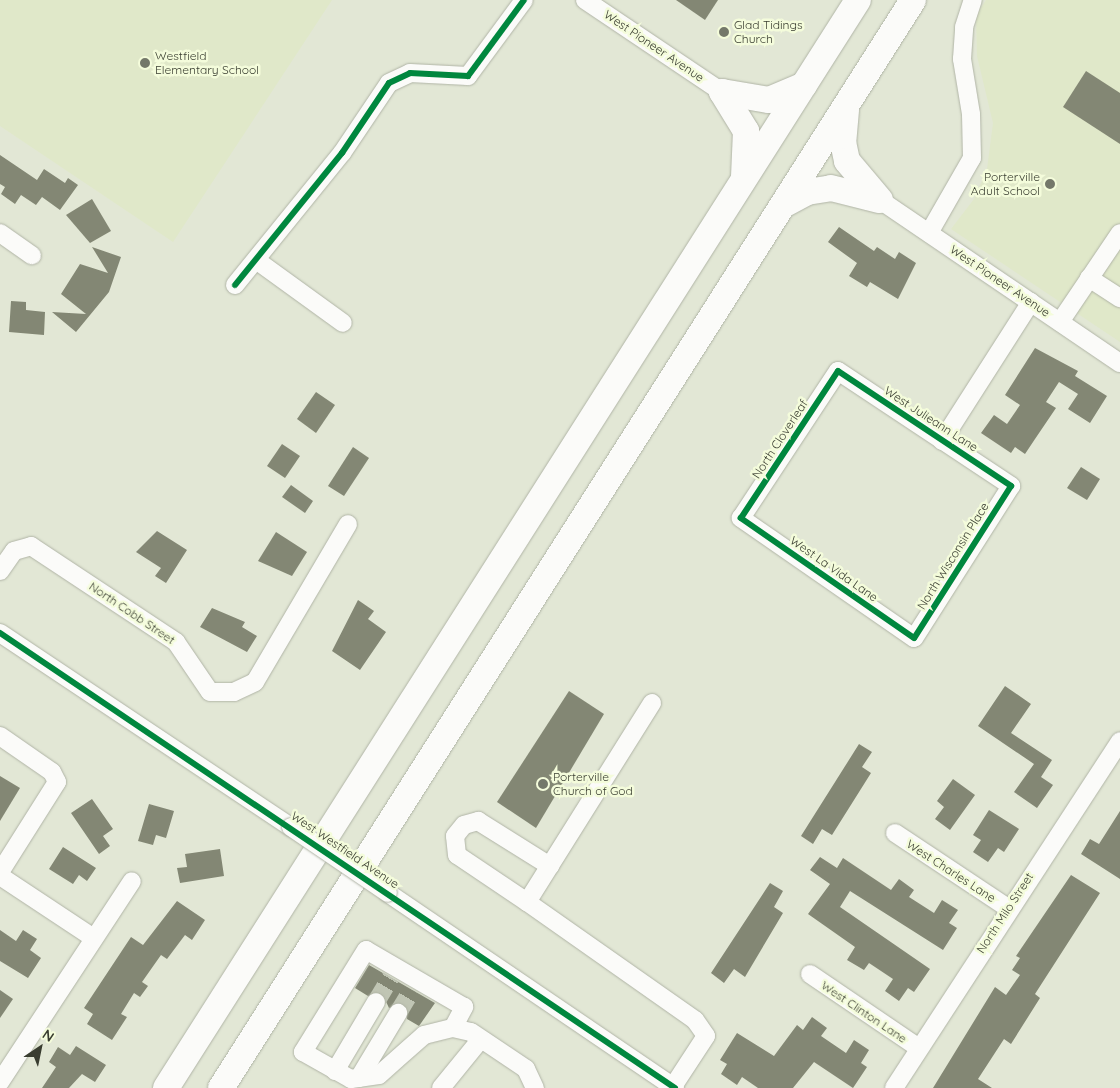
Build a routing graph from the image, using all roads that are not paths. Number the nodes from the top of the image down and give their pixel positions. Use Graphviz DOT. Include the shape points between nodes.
graph roads {
  1 [pos="524,0"];
  2 [pos="585,0"];
  3 [pos="858,0"];
  4 [pos="913,0"];
  5 [pos="973,0"];
  6 [pos="804,85"];
  7 [pos="722,92"];
  8 [pos="846,106"];
  9 [pos="742,183"];
  10 [pos="880,200"];
  11 [pos="783,205"];
  12 [pos="0,233"];
  13 [pos="929,233"];
  14 [pos="1118,240"];
  15 [pos="32,254"];
  16 [pos="256,260"];
  17 [pos="1089,278"];
  18 [pos="235,284"];
  19 [pos="1120,298"];
  20 [pos="1032,302"];
  21 [pos="1060,322"];
  22 [pos="343,323"];
  23 [pos="1120,363"];
  24 [pos="838,371"];
  25 [pos="942,441"];
  26 [pos="1011,486"];
  27 [pos="741,518"];
  28 [pos="348,524"];
  29 [pos="0,571"];
  30 [pos="0,633"];
  31 [pos="914,638"];
  32 [pos="652,703"];
  33 [pos="0,736"];
  34 [pos="1120,741"];
  35 [pos="894,833"];
  36 [pos="550,866"];
  37 [pos="0,872"];
  38 [pos="0,876"];
  39 [pos="132,881"];
  40 [pos="526,902"];
  41 [pos="1008,908"];
  42 [pos="92,937"];
  43 [pos="810,974"];
  44 [pos="376,1002"];
  45 [pos="398,1013"];
  46 [pos="453,1028"];
  47 [pos="481,1039"];
  48 [pos="919,1048"];
  49 [pos="335,1071"];
  50 [pos="359,1078"];
  51 [pos="0,1082"];
  52 [pos="166,1088"];
  53 [pos="220,1088"];
  54 [pos="442,1088"];
  55 [pos="535,1088"];
  56 [pos="674,1088"];
  57 [pos="894,1088"];
  1 -- 16 [label="street" via="468,76 410,73 389,83 342,153"];
  2 -- 7 [label="street, West Pioneer Avenue"];
  3 -- 6 [label="highway"];
  4 -- 8 [label="highway"];
  5 -- 13 [label="street" via="964,27 962,59 971,114 972,158"];
  6 -- 7 [label="highway" via="769,100"];
  6 -- 9 [label="highway"];
  7 -- 9 [label="highway" via="746,131 748,160"];
  8 -- 10 [label="highway" via="843,142 847,161"];
  8 -- 11 [label="highway"];
  9 -- 52 [label="highway"];
  10 -- 11 [label="highway" via="825,188 807,192"];
  10 -- 13 [label="street, West Pioneer Avenue"];
  11 -- 53 [label="highway"];
  12 -- 15 [label="street"];
  13 -- 20 [label="street, West Pioneer Avenue"];
  14 -- 17 [label="street"];
  16 -- 18 [label="street"];
  16 -- 22 [label="street"];
  17 -- 19 [label="street"];
  17 -- 21 [label="street"];
  20 -- 21 [label="street, West Pioneer Avenue"];
  20 -- 25 [label="street"];
  21 -- 23 [label="street, West Pioneer Avenue"];
  24 -- 25 [label="street, West Julieann Lane"];
  24 -- 27 [label="street, North Cloverleaf"];
  25 -- 26 [label="street, West Julieann Lane"];
  26 -- 31 [label="street, North Wisconsin Place"];
  27 -- 31 [label="street, West La Vida Lane"];
  28 -- 29 [label="street, North Cobb Street" via="255,682 234,692 210,692 176,642 31,546 14,551"];
  30 -- 56 [label="street, West Westfield Avenue, bridge"];
  32 -- 36 [label="street"];
  33 -- 37 [label="street" via="52,772 57,782"];
  34 -- 41 [label="street, North Milo Street"];
  35 -- 41 [label="street, West Charles Lane"];
  36 -- 40 [label="street"];
  36 -- 40 [label="street" via="478,821 464,825 455,836 456,855"];
  38 -- 42 [label="street"];
  39 -- 42 [label="street"];
  40 -- 56 [label="street" via="695,1020 706,1036"];
  41 -- 48 [label="street, North Milo Street"];
  42 -- 51 [label="street"];
  43 -- 48 [label="street, West Clinton Lane"];
  44 -- 49 [label="street"];
  45 -- 50 [label="street"];
  46 -- 47 [label="street"];
  46 -- 49 [label="street" via="464,1008 415,985 366,950 303,1052"];
  46 -- 50 [label="street" via="424,1035 379,1075"];
  47 -- 54 [label="street"];
  47 -- 55 [label="street" via="526,1070"];
  48 -- 57 [label="street, North Milo Street"];
  49 -- 50 [label="street"];
}
